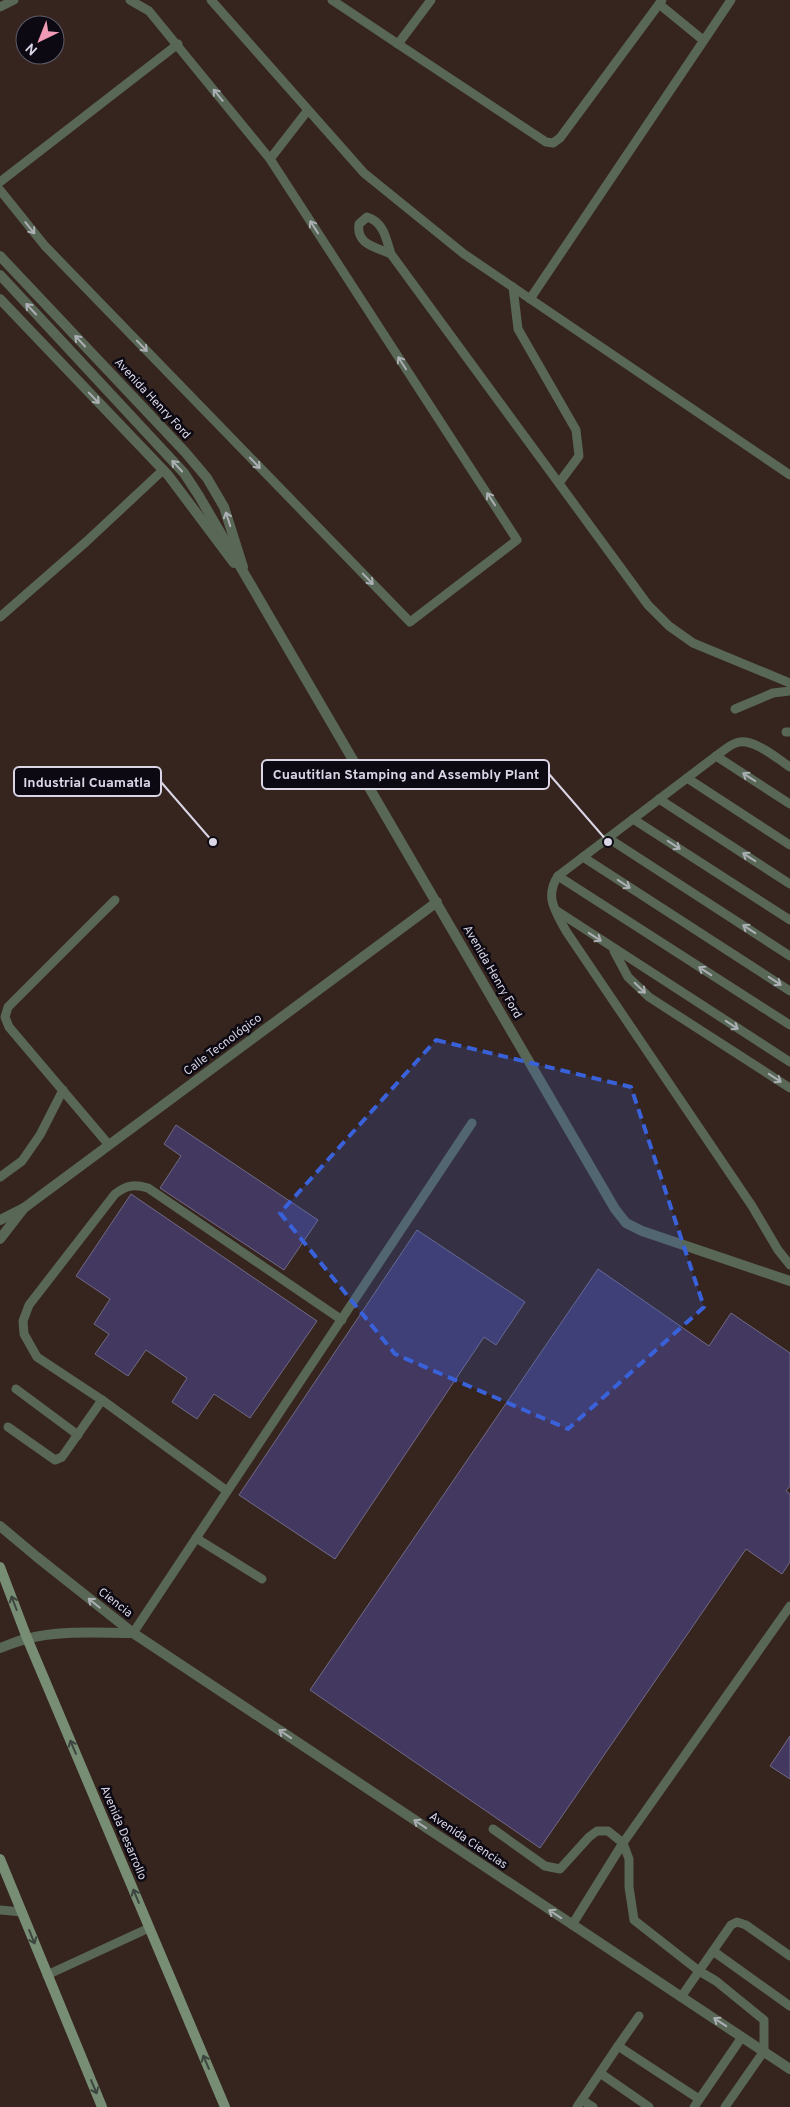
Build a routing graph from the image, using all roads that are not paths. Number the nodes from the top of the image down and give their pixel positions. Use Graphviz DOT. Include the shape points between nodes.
graph roads {
  1 [pos="14,0"];
  2 [pos="130,0"];
  3 [pos="211,0"];
  4 [pos="332,0"];
  5 [pos="430,0"];
  6 [pos="731,0"];
  7 [pos="660,2"];
  8 [pos="0,7"];
  9 [pos="703,40"];
  10 [pos="178,44"];
  11 [pos="398,44"];
  12 [pos="308,110"];
  13 [pos="270,159"];
  14 [pos="0,182"];
  15 [pos="0,190"];
  16 [pos="391,254"];
  17 [pos="0,256"];
  18 [pos="0,276"];
  19 [pos="513,288"];
  20 [pos="0,299"];
  21 [pos="530,299"];
  22 [pos="163,470"];
  23 [pos="790,475"];
  24 [pos="559,483"];
  25 [pos="248,582"];
  26 [pos="0,617"];
  27 [pos="790,683"];
  28 [pos="790,691"];
  29 [pos="735,710"];
  30 [pos="716,756"];
  31 [pos="790,767"];
  32 [pos="687,778"];
  33 [pos="659,799"];
  34 [pos="790,804"];
  35 [pos="633,819"];
  36 [pos="608,838"];
  37 [pos="790,845"];
  38 [pos="583,857"];
  39 [pos="558,876"];
  40 [pos="790,884"];
  41 [pos="115,900"];
  42 [pos="437,902"];
  43 [pos="555,910"];
  44 [pos="790,920"];
  45 [pos="613,948"];
  46 [pos="790,956"];
  47 [pos="790,991"];
  48 [pos="790,1026"];
  49 [pos="790,1062"];
  50 [pos="790,1088"];
  51 [pos="63,1090"];
  52 [pos="472,1123"];
  53 [pos="109,1145"];
  54 [pos="0,1177"];
  55 [pos="24,1208"];
  56 [pos="0,1220"];
  57 [pos="0,1239"];
  58 [pos="790,1266"];
  59 [pos="790,1282"];
  60 [pos="342,1320"];
  61 [pos="16,1389"];
  62 [pos="102,1400"];
  63 [pos="8,1427"];
  64 [pos="78,1435"];
  65 [pos="228,1491"];
  66 [pos="0,1526"];
  67 [pos="196,1538"];
  68 [pos="0,1567"];
  69 [pos="262,1579"];
  70 [pos="790,1606"];
  71 [pos="133,1633"];
  72 [pos="27,1638"];
  73 [pos="0,1648"];
  74 [pos="493,1829"];
  75 [pos="623,1843"];
  76 [pos="0,1859"];
  77 [pos="0,1910"];
  78 [pos="22,1912"];
  79 [pos="572,1925"];
  80 [pos="149,1928"];
  81 [pos="713,1950"];
  82 [pos="790,1956"];
  83 [pos="699,1971"];
  84 [pos="47,1975"];
  85 [pos="681,1996"];
  86 [pos="790,2006"];
  87 [pos="639,2016"];
  88 [pos="742,2036"];
  89 [pos="618,2046"];
  90 [pos="764,2051"];
  91 [pos="790,2069"];
  92 [pos="600,2073"];
  93 [pos="580,2103"];
  94 [pos="696,2103"];
  95 [pos="102,2107"];
  96 [pos="225,2107"];
  97 [pos="593,2107"];
  98 [pos="649,2107"];
  99 [pos="725,2107"];
  1 -- 8 [label="lane"];
  2 -- 10 [label="lane" via="149,11"];
  3 -- 12 [label="lane"];
  4 -- 11 [label="lane"];
  5 -- 11 [label="lane"];
  6 -- 9 [label="lane"];
  7 -- 9 [label="lane"];
  7 -- 11 [label="lane" via="553,143 546,142"];
  9 -- 21 [label="lane"];
  13 -- 10 [label="lane, one-way"];
  10 -- 14 [label="lane"];
  12 -- 13 [label="lane"];
  12 -- 19 [label="lane" via="364,173 464,254"];
  15 -- 13 [label="lane, one-way" via="45,246 410,622 517,540"];
  16 -- 24 [label="lane"];
  25 -- 17 [label="street, Avenida Henry Ford, one-way" via="224,507 206,478"];
  25 -- 18 [label="street, Avenida Henry Ford, one-way" via="184,473"];
  19 -- 21 [label="lane"];
  19 -- 24 [label="lane" via="518,329 576,430 579,456"];
  20 -- 22 [label="street, Avenida Henry Ford, one-way"];
  21 -- 23 [label="lane"];
  22 -- 25 [label="street, Avenida Henry Ford"];
  22 -- 26 [label="lane"];
  24 -- 27 [label="lane" via="648,605 669,626 693,642"];
  25 -- 42 [label="street, Avenida Henry Ford"];
  28 -- 29 [label="lane" via="773,693"];
  30 -- 31 [label="lane" via="736,742 745,741"];
  30 -- 32 [label="lane"];
  34 -- 30 [label="lane, one-way"];
  32 -- 33 [label="lane"];
  32 -- 37 [label="lane"];
  33 -- 35 [label="lane"];
  40 -- 33 [label="lane, one-way"];
  35 -- 36 [label="lane"];
  35 -- 44 [label="lane, one-way"];
  36 -- 38 [label="lane"];
  46 -- 36 [label="lane, one-way"];
  38 -- 39 [label="lane"];
  38 -- 47 [label="lane, one-way"];
  39 -- 43 [label="lane" via="550,895"];
  48 -- 39 [label="lane, one-way"];
  41 -- 51 [label="lane" via="8,1007 5,1017 9,1027"];
  42 -- 53 [label="street, Calle Tecnológico"];
  42 -- 59 [label="street, Avenida Henry Ford" via="626,1223"];
  43 -- 45 [label="lane, one-way"];
  43 -- 58 [label="lane"];
  45 -- 49 [label="lane, one-way"];
  45 -- 50 [label="lane, one-way" via="628,977 649,997"];
  51 -- 53 [label="lane"];
  51 -- 54 [label="lane" via="40,1135 22,1161"];
  52 -- 60 [label="lane"];
  53 -- 55 [label="street, Calle Tecnológico"];
  55 -- 56 [label="street, Calle Tecnológico"];
  55 -- 57 [label="street, Calle Tecnológico"];
  60 -- 62 [label="lane" via="148,1188 135,1184 125,1187 115,1194 29,1305 23,1321 24,1334 37,1357"];
  60 -- 65 [label="lane"];
  61 -- 64 [label="lane"];
  62 -- 64 [label="lane"];
  62 -- 65 [label="lane"];
  63 -- 64 [label="lane" via="55,1460 62,1457"];
  65 -- 67 [label="lane"];
  71 -- 66 [label="street, Ciencia, one-way"];
  67 -- 69 [label="lane"];
  67 -- 71 [label="lane"];
  72 -- 68 [label="main road, Avenida Desarrollo, one-way"];
  70 -- 75 [label="lane"];
  71 -- 72 [label="street, Ciencia"];
  79 -- 71 [label="street, Avenida Ciencias, one-way"];
  72 -- 73 [label="street, Ciencia"];
  80 -- 72 [label="main road, Avenida Desarrollo, one-way"];
  74 -- 75 [label="lane" via="552,1869 560,1869 597,1831 608,1831"];
  75 -- 79 [label="lane"];
  75 -- 83 [label="lane" via="629,1859 634,1920"];
  76 -- 78 [label="main road"];
  77 -- 78 [label="lane"];
  78 -- 84 [label="main road, one-way"];
  79 -- 85 [label="street, Avenida Ciencias"];
  80 -- 84 [label="lane"];
  96 -- 80 [label="main road, Avenida Desarrollo, one-way"];
  81 -- 82 [label="lane" via="731,1925 737,1922"];
  81 -- 83 [label="lane"];
  81 -- 86 [label="lane"];
  83 -- 85 [label="lane"];
  83 -- 90 [label="lane" via="764,2020"];
  84 -- 95 [label="main road, one-way"];
  88 -- 85 [label="street, Avenida Ciencias, one-way"];
  87 -- 89 [label="lane"];
  88 -- 90 [label="street, Avenida Ciencias"];
  88 -- 94 [label="lane"];
  89 -- 92 [label="lane"];
  89 -- 94 [label="lane"];
  90 -- 91 [label="street, Avenida Ciencias"];
  90 -- 99 [label="lane"];
  92 -- 93 [label="lane"];
  92 -- 98 [label="lane"];
  93 -- 97 [label="lane"];
}
